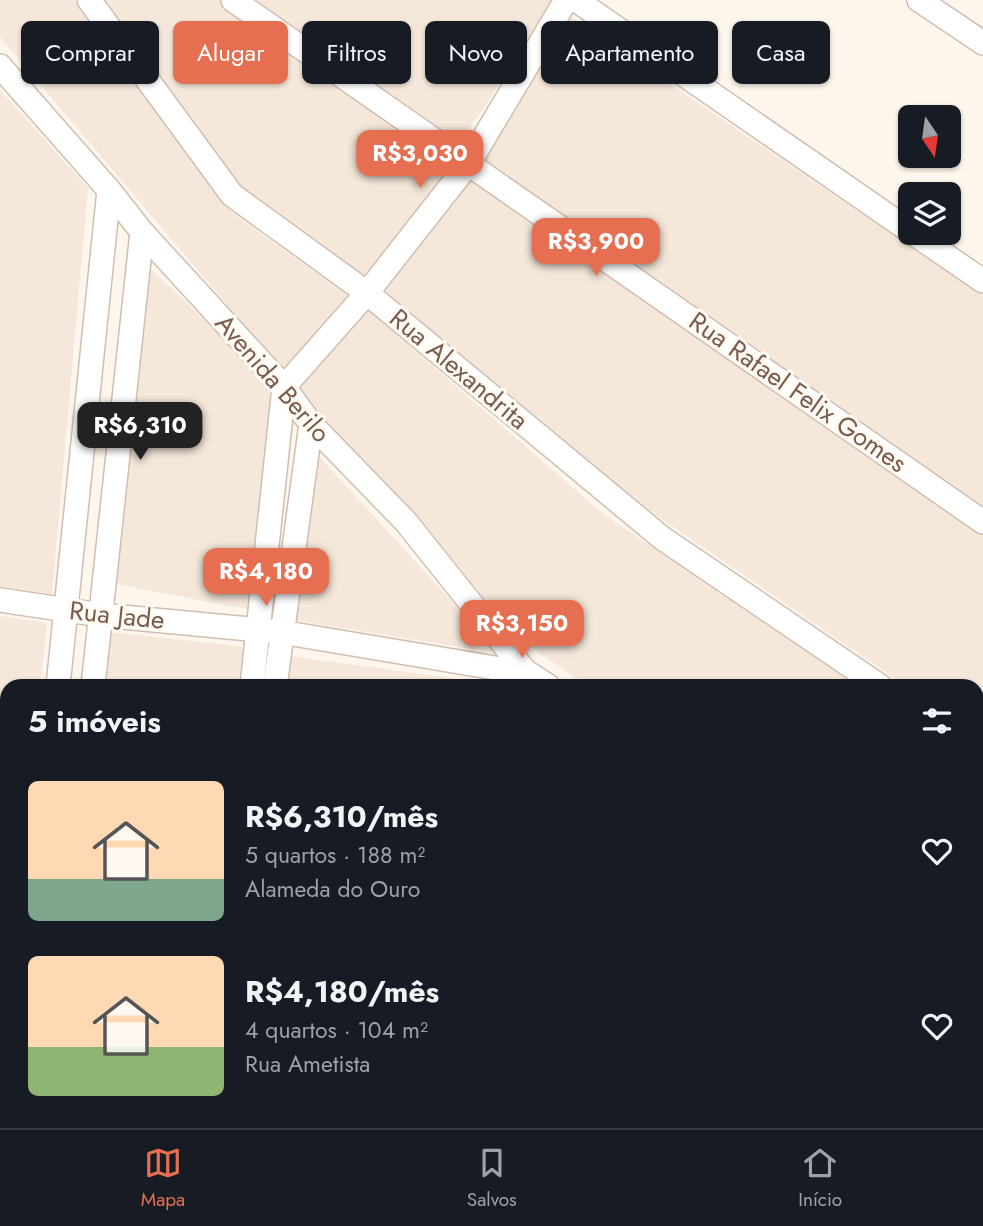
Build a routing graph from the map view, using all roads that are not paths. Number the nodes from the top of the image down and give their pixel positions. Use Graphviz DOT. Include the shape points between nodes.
graph roads {
  1 [pos="89,0"];
  2 [pos="233,0"];
  3 [pos="566,0"];
  4 [pos="576,0"];
  5 [pos="919,0"];
  6 [pos="983,43"];
  7 [pos="0,66"];
  8 [pos="469,163"];
  9 [pos="109,190"];
  10 [pos="898,222"];
  11 [pos="142,232"];
  12 [pos="931,245"];
  13 [pos="983,281"];
  14 [pos="367,293"];
  15 [pos="284,387"];
  16 [pos="311,424"];
  17 [pos="983,522"];
  18 [pos="0,600"];
  19 [pos="68,611"];
  20 [pos="102,615"];
  21 [pos="258,629"];
  22 [pos="281,632"];
  23 [pos="497,634"];
  24 [pos="524,671"];
  25 [pos="500,678"];
  26 [pos="59,679"];
  27 [pos="94,679"];
  28 [pos="253,679"];
  29 [pos="276,679"];
  30 [pos="537,679"];
  31 [pos="870,679"];
  1 -- 14 [label="street, Rua Alexandrita" via="232,195"];
  2 -- 8 [label="street, Rua Rafael Felix Gomes"];
  3 -- 8 [label="street"];
  4 -- 10 [label="street"];
  5 -- 6 [label="street"];
  7 -- 9 [label="street, Avenida Berilo"];
  8 -- 14 [label="street"];
  8 -- 17 [label="street, Rua Rafael Felix Gomes"];
  9 -- 11 [label="street, Avenida Berilo"];
  9 -- 19 [label="street"];
  11 -- 15 [label="street, Avenida Berilo"];
  11 -- 20 [label="street"];
  12 -- 13 [label="street"];
  14 -- 15 [label="street"];
  14 -- 31 [label="street, Rua Alexandrita" via="662,538"];
  15 -- 16 [label="street, Avenida Berilo"];
  15 -- 21 [label="street"];
  16 -- 22 [label="street"];
  16 -- 23 [label="street, Avenida Berilo" via="406,522"];
  18 -- 19 [label="street, Rua Jade"];
  19 -- 20 [label="street, Rua Jade"];
  19 -- 26 [label="street"];
  20 -- 21 [label="street, Rua Jade"];
  20 -- 27 [label="street"];
  21 -- 22 [label="street, Rua Jade"];
  21 -- 28 [label="street"];
  22 -- 25 [label="street, Rua Jade"];
  22 -- 29 [label="street"];
  23 -- 24 [label="street, Avenida Berilo"];
  23 -- 25 [label="street"];
  24 -- 25 [label="street, Rua Jade"];
  24 -- 30 [label="street, Avenida Berilo"];
}
